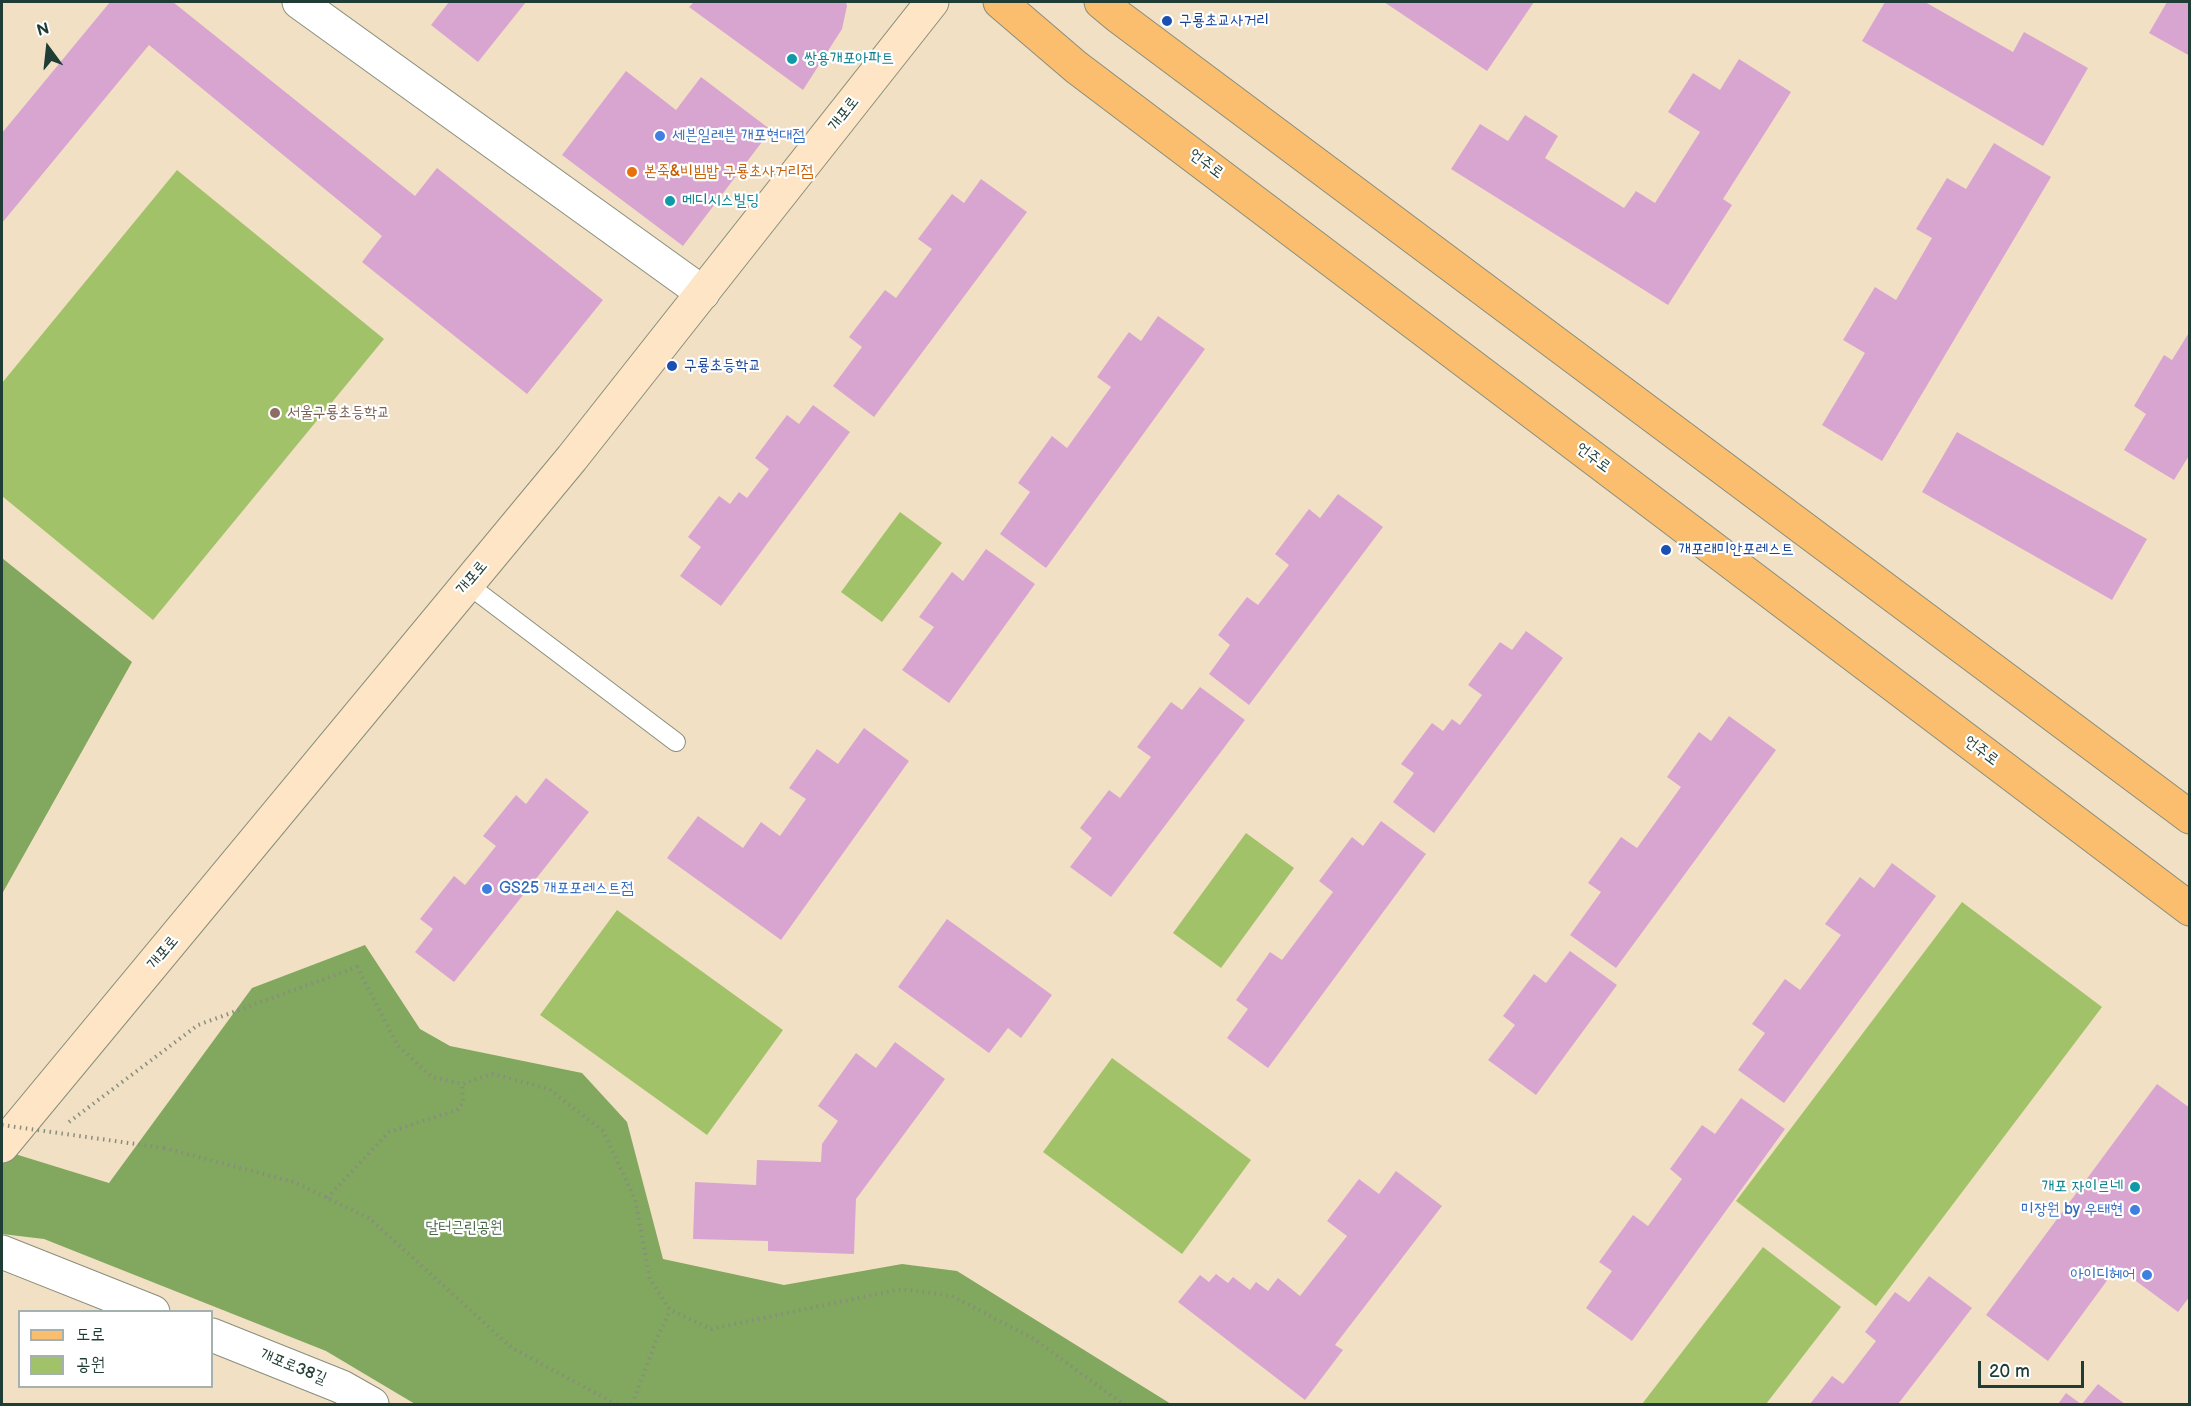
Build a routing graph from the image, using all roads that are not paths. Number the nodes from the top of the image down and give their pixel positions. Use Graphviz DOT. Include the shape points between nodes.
graph roads {
  1 [pos="299,2"];
  2 [pos="932,2"];
  3 [pos="1000,2"];
  4 [pos="1101,2"];
  5 [pos="703,293"];
  6 [pos="467,585"];
  7 [pos="676,742"];
  8 [pos="2190,817"];
  9 [pos="2190,909"];
  10 [pos="2,1146"];
  11 [pos="2,1252"];
  12 [pos="150,1310"];
  13 [pos="213,1335"];
  14 [pos="372,1404"];
  1 -- 5 [label="street"];
  2 -- 5 [label="street, 개포로"];
  3 -- 9 [label="main road, 언주로" via="1076,66"];
  4 -- 8 [label="main road"];
  5 -- 6 [label="street, 개포로"];
  6 -- 7 [label="lane"];
  6 -- 10 [label="street, 개포로"];
  11 -- 12 [label="street"];
  13 -- 14 [label="street, 개포로38길" via="342,1387"];
}
